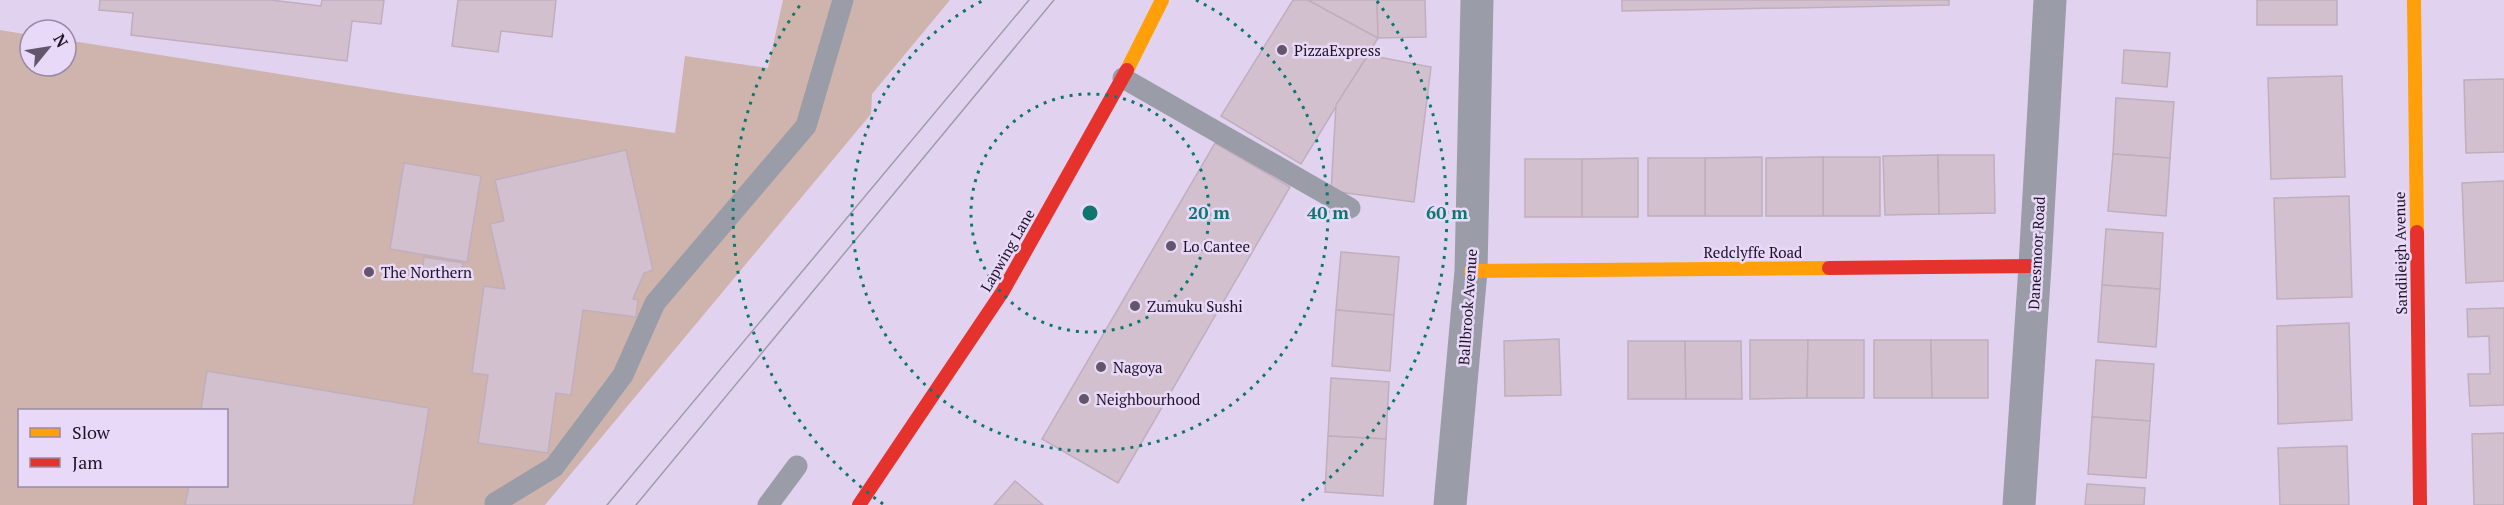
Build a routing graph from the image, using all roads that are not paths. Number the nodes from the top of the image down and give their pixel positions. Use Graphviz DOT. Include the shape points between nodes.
graph roads {
  1 [pos="843,0"];
  2 [pos="1162,0"];
  3 [pos="1477,0"];
  4 [pos="2050,0"];
  5 [pos="2414,0"];
  6 [pos="1123,78"];
  7 [pos="1350,208"];
  8 [pos="2035,266"];
  9 [pos="1471,271"];
  10 [pos="797,466"];
  11 [pos="495,503"];
  12 [pos="768,505"];
  13 [pos="859,505"];
  14 [pos="1450,505"];
  15 [pos="2019,505"];
  16 [pos="2420,505"];
  1 -- 11 [label="lane" via="806,126 655,303 622,375 554,467"];
  2 -- 6 [label="street, Lapwing Lane"];
  3 -- 9 [label="street, Ballbrook Avenue"];
  4 -- 8 [label="street, Danesmoor Road"];
  5 -- 16 [label="street, Sandileigh Avenue"];
  6 -- 7 [label="lane"];
  6 -- 13 [label="street, Lapwing Lane" via="1004,291"];
  8 -- 9 [label="street, Redclyffe Road"];
  8 -- 15 [label="street, Danesmoor Road"];
  9 -- 14 [label="street, Ballbrook Avenue"];
  10 -- 12 [label="lane"];
}
